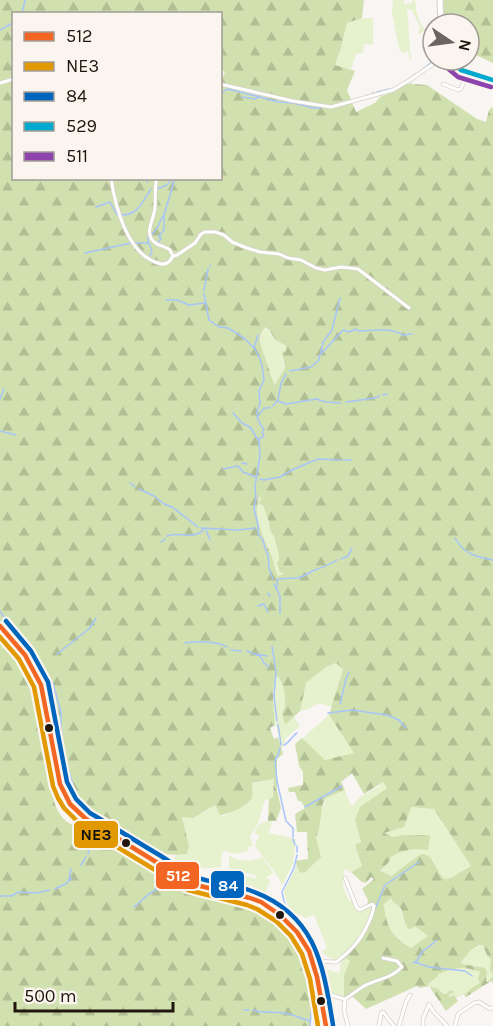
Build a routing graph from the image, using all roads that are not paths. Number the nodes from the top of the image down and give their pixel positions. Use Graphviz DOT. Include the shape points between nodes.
graph roads {
  1 [pos="422,72"];
  2 [pos="467,72"];
  3 [pos="493,80"];
  4 [pos="222,84"];
  5 [pos="443,84"];
  6 [pos="111,180"];
  7 [pos="157,180"];
  8 [pos="172,256"];
  9 [pos="409,308"];
  10 [pos="0,626"];
  11 [pos="345,878"];
  12 [pos="383,958"];
  13 [pos="313,961"];
  14 [pos="320,995"];
  15 [pos="410,995"];
  16 [pos="345,999"];
  17 [pos="493,1007"];
  18 [pos="326,1026"];
  19 [pos="348,1026"];
  20 [pos="379,1026"];
  21 [pos="394,1026"];
  22 [pos="399,1026"];
  23 [pos="423,1026"];
  24 [pos="447,1026"];
  25 [pos="454,1026"];
  1 -- 4 [label="street" via="393,90 331,107"];
  2 -- 3 [label="main road"];
  2 -- 5 [label="street" via="459,90"];
  6 -- 8 [label="street" via="119,215 134,245 159,264 168,262"];
  7 -- 8 [label="street" via="150,234"];
  8 -- 9 [label="street" via="195,243 201,234 214,232 247,248 298,259 316,268 358,268"];
  10 -- 13 [label="main road" via="25,655 41,685 63,793 76,812 192,884 248,897 277,912 295,930"];
  11 -- 13 [label="street" via="357,908 374,906 371,917 354,946 336,962"];
  12 -- 16 [label="street" via="402,967"];
  13 -- 14 [label="main road"];
  14 -- 16 [label="street"];
  14 -- 18 [label="main road"];
  15 -- 22 [label="street"];
  16 -- 19 [label="street"];
  17 -- 25 [label="street" via="474,1003 459,1013"];
  20 -- 21 [label="street" via="383,1012"];
  23 -- 24 [label="street" via="429,1004"];
}
